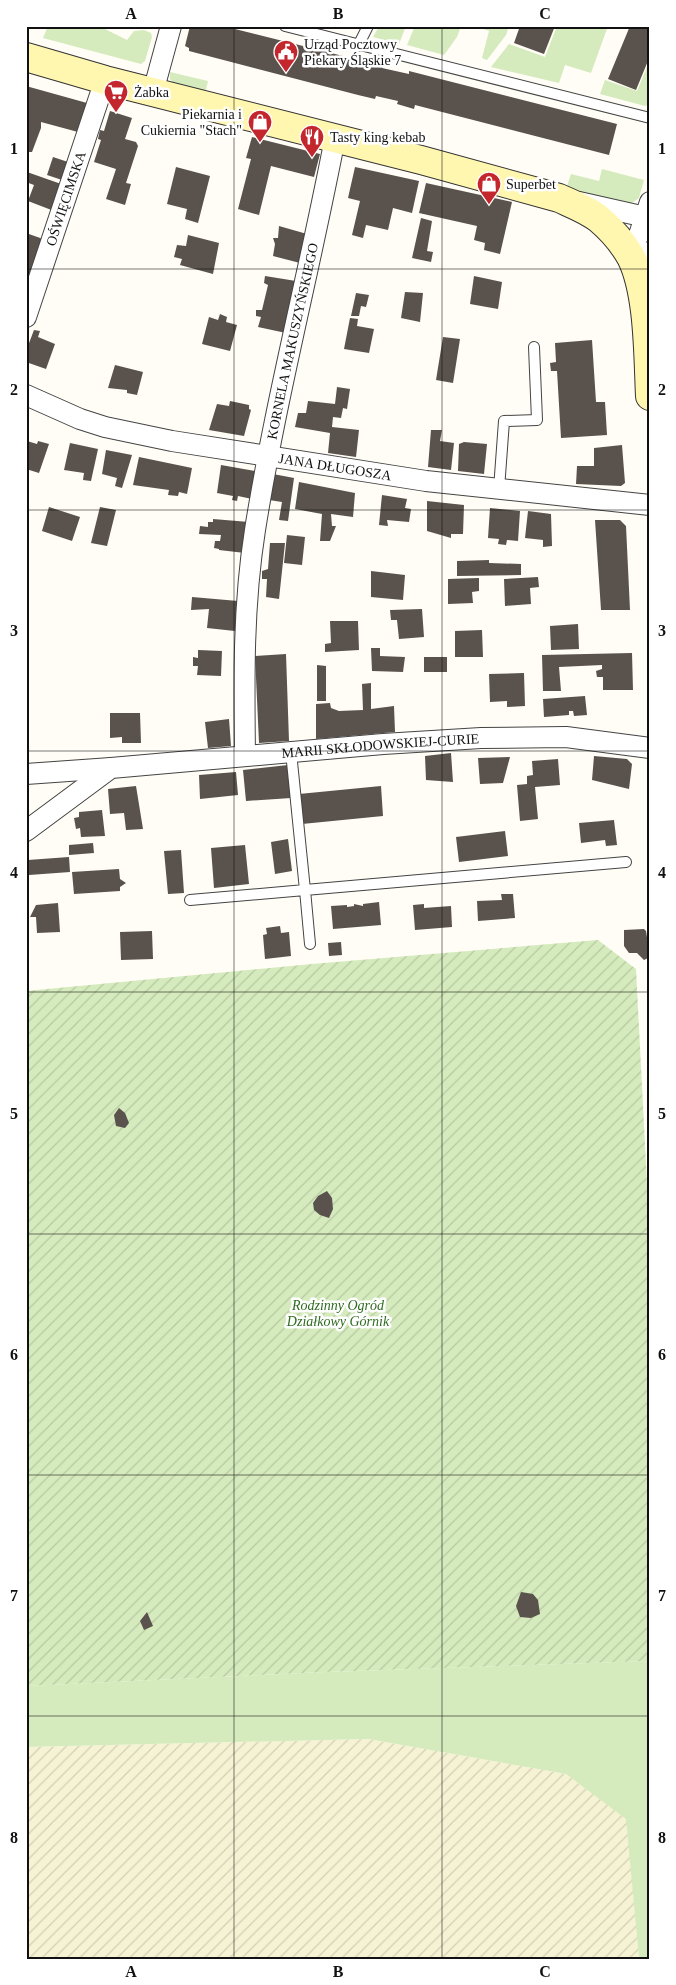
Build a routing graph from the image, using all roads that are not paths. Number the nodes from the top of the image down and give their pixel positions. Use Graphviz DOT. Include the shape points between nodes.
graph roads {
  1 [pos="285,26"];
  2 [pos="368,26"];
  3 [pos="169,27"];
  4 [pos="358,46"];
  5 [pos="26,57"];
  6 [pos="105,80"];
  7 [pos="152,92"];
  8 [pos="650,118"];
  9 [pos="335,138"];
  10 [pos="559,198"];
  11 [pos="644,230"];
  12 [pos="646,299"];
  13 [pos="26,317"];
  14 [pos="534,346"];
  15 [pos="26,395"];
  16 [pos="650,396"];
  17 [pos="268,456"];
  18 [pos="499,489"];
  19 [pos="650,505"];
  20 [pos="650,748"];
  21 [pos="291,752"];
  22 [pos="245,756"];
  23 [pos="111,768"];
  24 [pos="26,774"];
  25 [pos="26,831"];
  26 [pos="626,862"];
  27 [pos="305,890"];
  28 [pos="190,900"];
  29 [pos="310,944"];
  1 -- 4 [label="lane"];
  2 -- 4 [label="lane"];
  3 -- 7 [label="street"];
  4 -- 8 [label="lane"];
  5 -- 6 [label="street"];
  6 -- 7 [label="street"];
  6 -- 13 [label="street, OŚWIĘCIMSKA"];
  7 -- 9 [label="street"];
  9 -- 10 [label="street"];
  9 -- 17 [label="street, KORNELA MAKUSZYŃSKIEGO"];
  10 -- 11 [label="street"];
  10 -- 11 [label="street" via="598,218 616,235"];
  11 -- 12 [label="street" via="638,276"];
  12 -- 16 [label="street"];
  14 -- 18 [label="lane" via="537,420 504,421"];
  15 -- 17 [label="street, JANA DŁUGOSZA" via="105,427"];
  17 -- 18 [label="street, JANA DŁUGOSZA" via="372,474"];
  17 -- 22 [label="street, KORNELA MAKUSZYŃSKIEGO" via="246,613 243,671"];
  18 -- 19 [label="street, JANA DŁUGOSZA"];
  20 -- 21 [label="street, MARII SKŁODOWSKIEJ-CURIE" via="566,737 403,743"];
  21 -- 22 [label="street, MARII SKŁODOWSKIEJ-CURIE"];
  21 -- 27 [label="lane"];
  22 -- 23 [label="street, MARII SKŁODOWSKIEJ-CURIE"];
  23 -- 24 [label="street, MARII SKŁODOWSKIEJ-CURIE"];
  23 -- 25 [label="street"];
  26 -- 27 [label="lane"];
  27 -- 28 [label="lane"];
  27 -- 29 [label="lane"];
}
